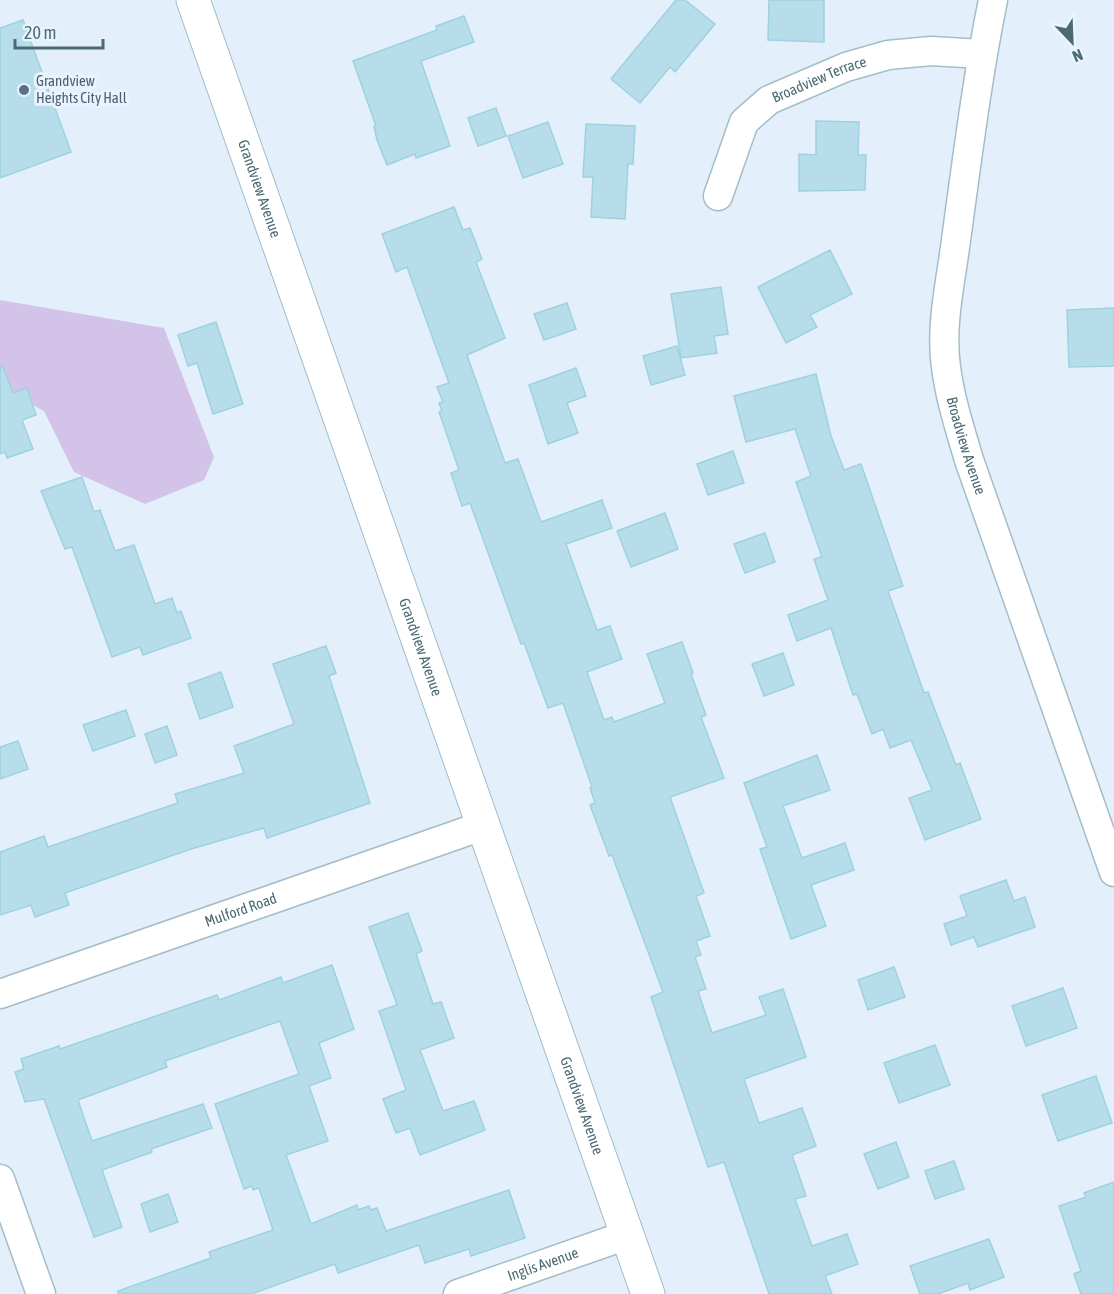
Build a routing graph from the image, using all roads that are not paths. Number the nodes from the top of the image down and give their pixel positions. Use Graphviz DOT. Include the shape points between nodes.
graph roads {
  1 [pos="193,0"];
  2 [pos="993,0"];
  3 [pos="982,54"];
  4 [pos="718,196"];
  5 [pos="482,825"];
  6 [pos="1114,872"];
  7 [pos="0,993"];
  8 [pos="0,1179"];
  9 [pos="627,1235"];
  10 [pos="41,1294"];
  11 [pos="458,1294"];
  12 [pos="648,1294"];
  1 -- 5 [label="main road, Grandview Avenue"];
  2 -- 3 [label="street, Broadview Avenue"];
  3 -- 4 [label="street, Broadview Terrace" via="931,51 888,55 846,67 769,100 744,122"];
  3 -- 6 [label="street, Broadview Avenue" via="944,333 945,366 969,460"];
  5 -- 7 [label="street, Mulford Road"];
  5 -- 9 [label="main road, Grandview Avenue"];
  8 -- 10 [label="street"];
  9 -- 11 [label="street, Inglis Avenue"];
  9 -- 12 [label="main road, Grandview Avenue"];
}
